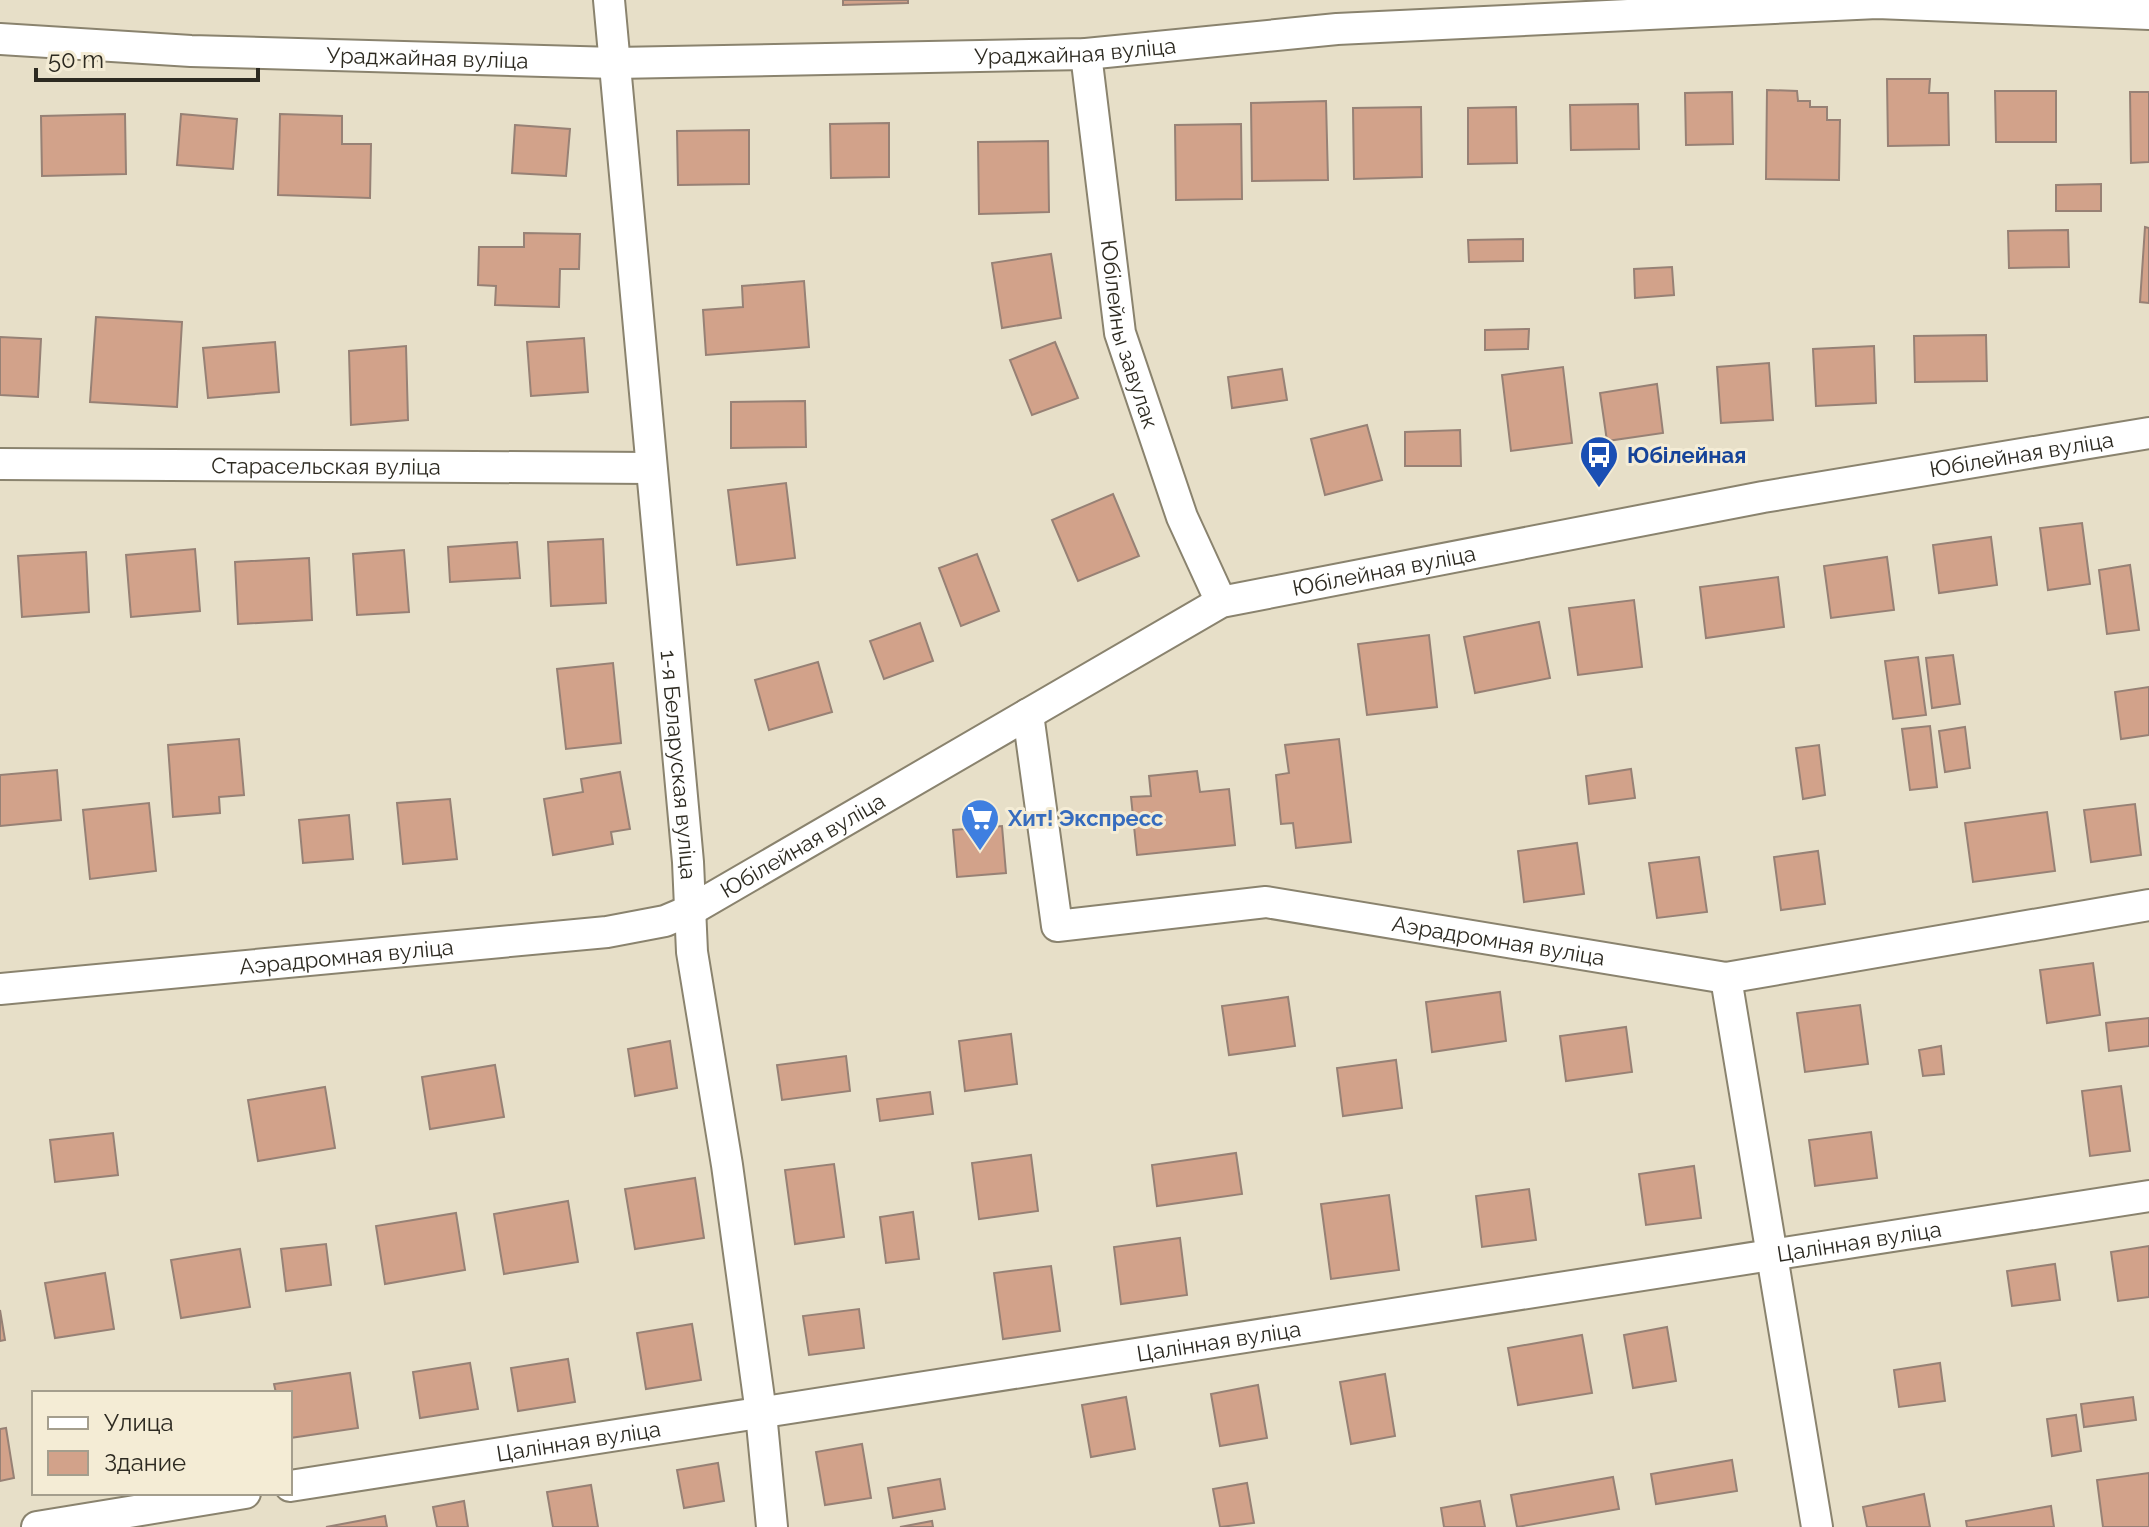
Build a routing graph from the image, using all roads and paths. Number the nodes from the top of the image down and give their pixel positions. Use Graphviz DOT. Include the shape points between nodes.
graph roads {
  1 [pos="609,0"];
  2 [pos="2149,14"];
  3 [pos="0,39"];
  4 [pos="1086,54"];
  5 [pos="615,63"];
  6 [pos="2149,433"];
  7 [pos="0,464"];
  8 [pos="651,468"];
  9 [pos="1221,602"];
  10 [pos="1028,714"];
  11 [pos="2149,905"];
  12 [pos="691,910"];
  13 [pos="1726,978"];
  14 [pos="0,989"];
  15 [pos="2149,1196"];
  16 [pos="1770,1254"];
  17 [pos="761,1413"];
  18 [pos="292,1486"];
  19 [pos="233,1495"];
  20 [pos="37,1527"];
  21 [pos="772,1527"];
  22 [pos="1817,1527"];
  1 -- 5 [label="street, 1-я Беларуская вуліца"];
  2 -- 4 [label="street, Ураджайная вуліца" via="1877,3 1337,29"];
  3 -- 5 [label="street, Ураджайная вуліца" via="191,51"];
  4 -- 5 [label="street, Ураджайная вуліца"];
  4 -- 9 [label="street, Юбілейны завулак" via="1120,333 1182,517"];
  5 -- 8 [label="street, 1-я Беларуская вуліца"];
  6 -- 9 [label="street, Юбілейная вуліца" via="1763,497"];
  7 -- 8 [label="street, Старасельская вуліца"];
  8 -- 12 [label="street, 1-я Беларуская вуліца"];
  9 -- 10 [label="street, Юбілейная вуліца"];
  10 -- 12 [label="street, Юбілейная вуліца"];
  10 -- 13 [label="street, Аэрадромная вуліца" via="1057,926 1266,902"];
  11 -- 13 [label="street, Аэрадромная вуліца"];
  12 -- 14 [label="street, Аэрадромная вуліца" via="665,921 607,932"];
  12 -- 17 [label="street, 1-я Беларуская вуліца" via="692,952"];
  13 -- 16 [label="street"];
  15 -- 16 [label="street, Цалінная вуліца"];
  16 -- 17 [label="street, Цалінная вуліца"];
  16 -- 22 [label="street"];
  17 -- 18 [label="street, Цалінная вуліца"];
  17 -- 21 [label="street, 1-я Беларуская вуліца"];
  19 -- 20 [label="street"];
}
